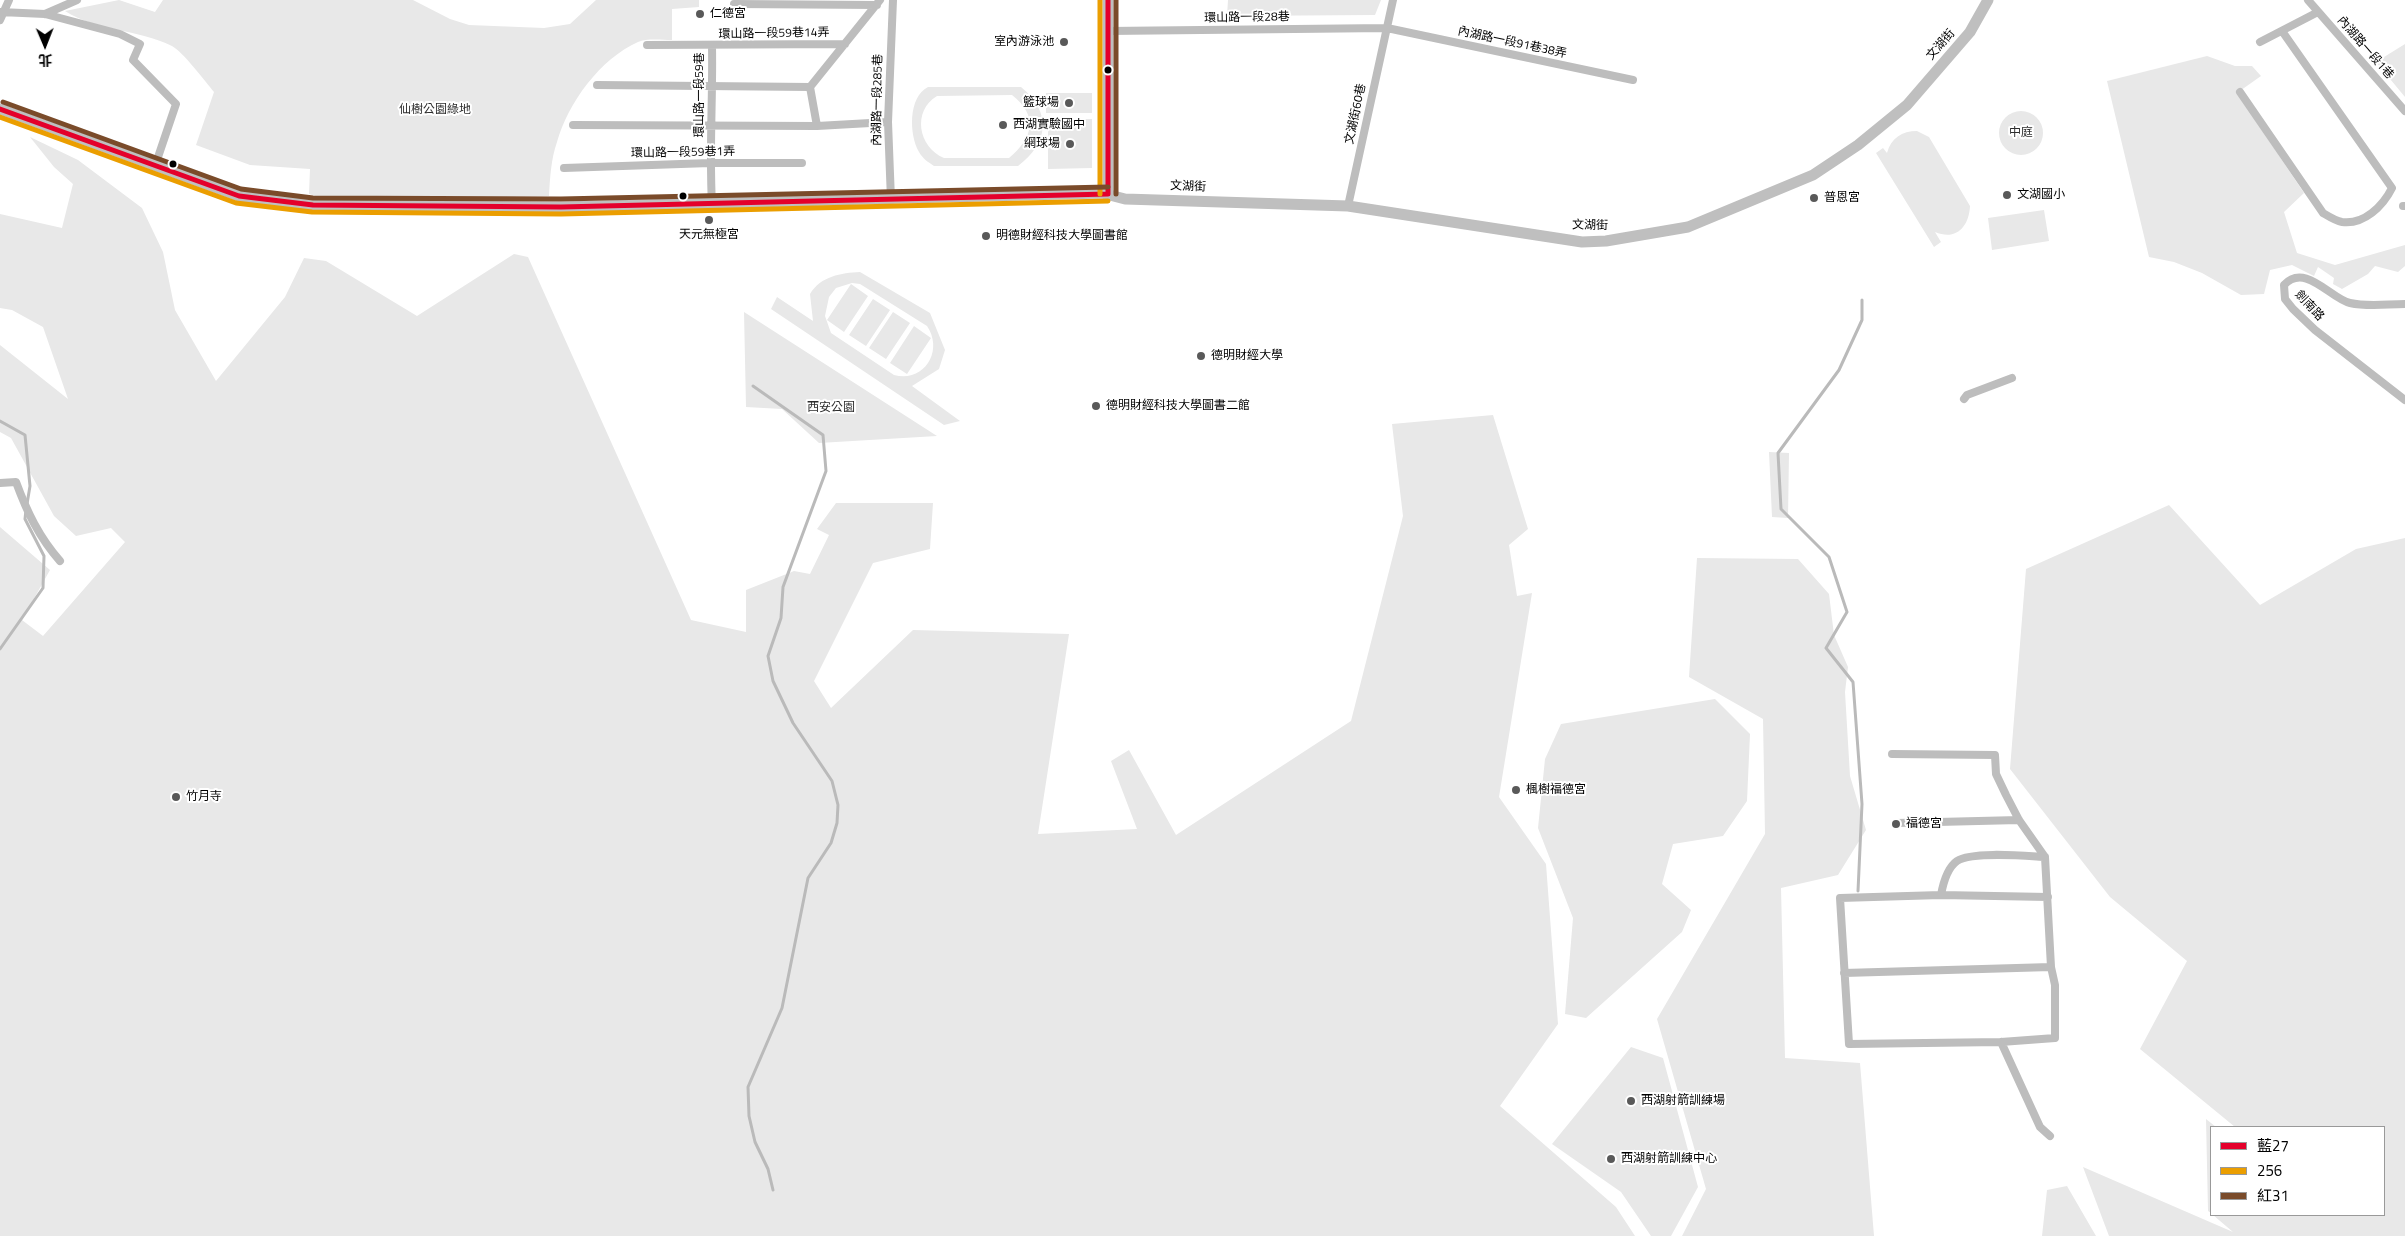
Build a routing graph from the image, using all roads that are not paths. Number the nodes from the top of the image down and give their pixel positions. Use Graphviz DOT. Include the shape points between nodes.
graph roads {
  1 [pos="9,0"];
  2 [pos="77,0"];
  3 [pos="893,0"];
  4 [pos="1108,0"];
  5 [pos="1393,0"];
  6 [pos="1988,0"];
  7 [pos="2308,0"];
  8 [pos="879,2"];
  9 [pos="734,4"];
  10 [pos="2318,12"];
  11 [pos="45,14"];
  12 [pos="1,15"];
  13 [pos="1387,28"];
  14 [pos="1108,31"];
  15 [pos="2282,31"];
  16 [pos="2260,42"];
  17 [pos="845,44"];
  18 [pos="647,45"];
  19 [pos="712,46"];
  20 [pos="1633,80"];
  21 [pos="596,85"];
  22 [pos="712,87"];
  23 [pos="810,87"];
  24 [pos="2240,92"];
  25 [pos="0,109"];
  26 [pos="2405,111"];
  27 [pos="888,122"];
  28 [pos="713,124"];
  29 [pos="573,125"];
  30 [pos="817,126"];
  31 [pos="710,163"];
  32 [pos="802,163"];
  33 [pos="155,166"];
  34 [pos="564,168"];
  35 [pos="1108,194"];
  36 [pos="890,200"];
  37 [pos="712,204"];
  38 [pos="1348,206"];
  39 [pos="2405,304"];
  40 [pos="2012,378"];
  41 [pos="1964,399"];
  42 [pos="2405,400"];
  43 [pos="0,482"];
  44 [pos="60,561"];
  45 [pos="1892,754"];
  46 [pos="2019,820"];
  47 [pos="1897,823"];
  48 [pos="2045,857"];
  49 [pos="1941,895"];
  50 [pos="2048,897"];
  51 [pos="2052,967"];
  52 [pos="1844,973"];
  53 [pos="2001,1042"];
  54 [pos="2050,1136"];
  1 -- 12 [label="street"];
  2 -- 11 [label="street"];
  3 -- 27 [label="street, 內湖路一段285巷"];
  4 -- 14 [label="street"];
  5 -- 13 [label="street, 文湖街60巷"];
  6 -- 38 [label="street, 文湖街" via="1970,32 1907,105 1859,144 1813,175 1688,227 1582,242"];
  7 -- 10 [label="street, 內湖路一段1巷"];
  8 -- 9 [label="street"];
  8 -- 17 [label="street, 環山路一段59巷14弄"];
  10 -- 15 [label="street"];
  10 -- 26 [label="street, 內湖路一段1巷"];
  11 -- 12 [label="street"];
  11 -- 33 [label="street" via="120,34 140,44 133,60 176,104"];
  13 -- 14 [label="street, 環山路一段28巷"];
  13 -- 20 [label="street, 內湖路一段91巷38弄"];
  13 -- 38 [label="street, 文湖街60巷"];
  14 -- 35 [label="street"];
  15 -- 16 [label="street"];
  15 -- 24 [label="street" via="2392,188 2385,201 2366,217 2350,221 2342,222 2323,213"];
  17 -- 19 [label="street, 環山路一段59巷14弄"];
  17 -- 23 [label="street"];
  18 -- 19 [label="street, 環山路一段59巷14弄"];
  19 -- 22 [label="street, 環山路一段59巷"];
  21 -- 22 [label="street"];
  22 -- 23 [label="street"];
  22 -- 28 [label="street, 環山路一段59巷"];
  23 -- 30 [label="street"];
  25 -- 33 [label="street, 文湖街"];
  27 -- 30 [label="street"];
  27 -- 36 [label="street, 內湖路一段285巷"];
  28 -- 29 [label="street"];
  28 -- 30 [label="street"];
  28 -- 31 [label="street, 環山路一段59巷"];
  31 -- 32 [label="street, 環山路一段59巷1弄"];
  31 -- 34 [label="street, 環山路一段59巷1弄"];
  31 -- 37 [label="street, 環山路一段59巷"];
  33 -- 37 [label="street, 文湖街" via="239,196 313,205 561,207"];
  35 -- 36 [label="street, 文湖街"];
  35 -- 38 [label="street, 文湖街" via="1125,198"];
  36 -- 37 [label="street, 文湖街"];
  39 -- 42 [label="street, 劍南路" via="2347,303 2311,280 2299,278 2284,285 2285,299 2315,330"];
  40 -- 41 [label="street" via="1966,395"];
  43 -- 44 [label="street" via="16,482 30,519"];
  45 -- 46 [label="street" via="1995,755 1996,774"];
  46 -- 47 [label="street"];
  46 -- 48 [label="street"];
  48 -- 49 [label="street" via="1966,857 1956,862 1943,881"];
  48 -- 50 [label="street"];
  49 -- 50 [label="street"];
  49 -- 52 [label="street" via="1840,898"];
  50 -- 51 [label="street"];
  51 -- 52 [label="street"];
  51 -- 53 [label="street" via="2055,1038"];
  52 -- 53 [label="street" via="1848,1044"];
  53 -- 54 [label="street" via="2040,1128"];
}
